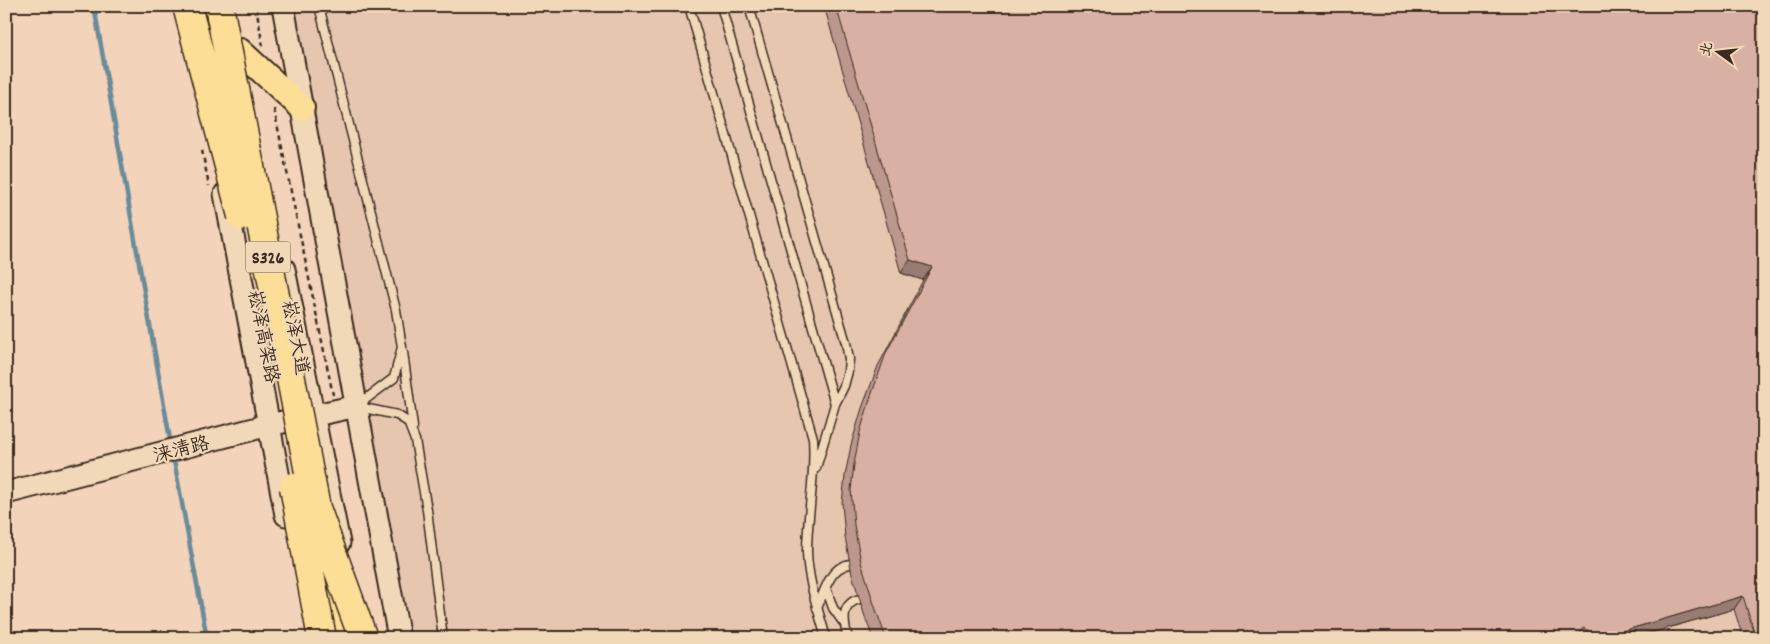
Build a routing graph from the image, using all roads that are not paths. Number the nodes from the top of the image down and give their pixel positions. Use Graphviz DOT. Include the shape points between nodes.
graph roads {
  1 [pos="188,6"];
  2 [pos="200,6"];
  3 [pos="219,6"];
  4 [pos="232,6"];
  5 [pos="283,6"];
  6 [pos="319,6"];
  7 [pos="689,6"];
  8 [pos="721,6"];
  9 [pos="748,6"];
  10 [pos="240,51"];
  11 [pos="302,108"];
  12 [pos="242,216"];
  13 [pos="402,347"];
  14 [pos="835,404"];
  15 [pos="347,409"];
  16 [pos="313,417"];
  17 [pos="269,425"];
  18 [pos="415,440"];
  19 [pos="811,489"];
  20 [pos="6,493"];
  21 [pos="316,508"];
  22 [pos="862,553"];
  23 [pos="853,562"];
  24 [pos="869,564"];
  25 [pos="826,588"];
  26 [pos="878,602"];
  27 [pos="818,608"];
  28 [pos="844,622"];
  29 [pos="310,638"];
  30 [pos="322,638"];
  31 [pos="340,638"];
  32 [pos="357,638"];
  33 [pos="363,638"];
  34 [pos="399,638"];
  35 [pos="444,638"];
  36 [pos="826,638"];
  37 [pos="848,638"];
  1 -- 12 [label="highway, bridge"];
  1 -- 17 [label="main road"];
  2 -- 12 [label="highway, 崧泽高架路, bridge"];
  3 -- 21 [label="highway, 崧泽高架路 / S326, bridge"];
  4 -- 10 [label="main road, 崧泽大道"];
  5 -- 11 [label="main road"];
  6 -- 13 [label="lane" via="396,310"];
  7 -- 19 [label="lane" via="808,416 814,453"];
  8 -- 14 [label="lane"];
  9 -- 14 [label="lane" via="846,343 848,371"];
  10 -- 11 [label="main road"];
  10 -- 16 [label="main road, 崧泽大道"];
  11 -- 15 [label="main road"];
  12 -- 30 [label="highway, 崧泽高架路 / S326, bridge"];
  13 -- 15 [label="lane" via="394,378"];
  13 -- 18 [label="lane"];
  14 -- 19 [label="lane"];
  15 -- 16 [label="main road, 涞清路"];
  15 -- 18 [label="lane" via="397,415 408,422"];
  15 -- 34 [label="main road"];
  16 -- 17 [label="main road, 涞清路"];
  16 -- 32 [label="main road, 崧泽大道"];
  17 -- 20 [label="main road, 涞清路"];
  17 -- 29 [label="main road"];
  18 -- 35 [label="lane"];
  19 -- 27 [label="lane" via="807,553 810,584"];
  21 -- 31 [label="highway, 崧泽高架路 / S326, bridge"];
  21 -- 33 [label="highway, bridge"];
  22 -- 23 [label="lane"];
  23 -- 24 [label="lane"];
  23 -- 25 [label="lane" via="830,575"];
  25 -- 27 [label="lane"];
  25 -- 28 [label="lane" via="833,608"];
  26 -- 28 [label="lane" via="859,598 845,611"];
  27 -- 36 [label="lane"];
  28 -- 37 [label="lane"];
}
